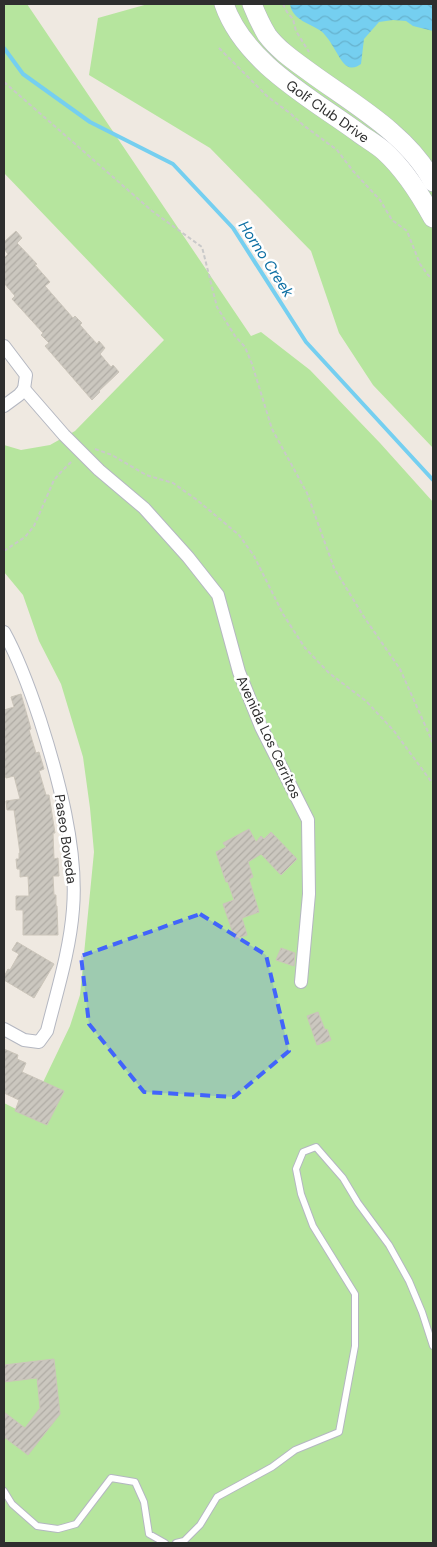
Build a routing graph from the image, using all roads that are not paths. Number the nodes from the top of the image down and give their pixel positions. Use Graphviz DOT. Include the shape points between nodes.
graph roads {
  1 [pos="224,4"];
  2 [pos="252,4"];
  3 [pos="433,182"];
  4 [pos="433,218"];
  5 [pos="4,346"];
  6 [pos="24,389"];
  7 [pos="4,406"];
  8 [pos="4,632"];
  9 [pos="301,982"];
  10 [pos="4,1029"];
  11 [pos="433,1346"];
  12 [pos="4,1491"];
  13 [pos="165,1543"];
  14 [pos="176,1543"];
  1 -- 4 [label="street, Golf Club Drive" via="241,37 252,50 280,76 383,150 403,170"];
  2 -- 3 [label="street, Golf Club Drive" via="268,36 292,59 401,139"];
  5 -- 6 [label="street" via="26,376"];
  6 -- 7 [label="street"];
  6 -- 9 [label="street, Avenida Los Cerritos" via="99,470 144,508 218,595 239,672 261,726 308,820 309,894"];
  8 -- 10 [label="street, Paseo Boveda" via="31,694 54,762 73,865 73,908 67,948 47,1031 39,1042 24,1040"];
  11 -- 14 [label="lane" via="409,1280 388,1245 343,1178 316,1147 303,1152 296,1169 301,1194 313,1226 355,1294 355,1346 339,1432 295,1450 272,1467 216,1497 200,1525 184,1541"];
  12 -- 13 [label="lane" via="12,1504 37,1526 58,1529 76,1524 111,1478 135,1482 144,1502 149,1534"];
}
